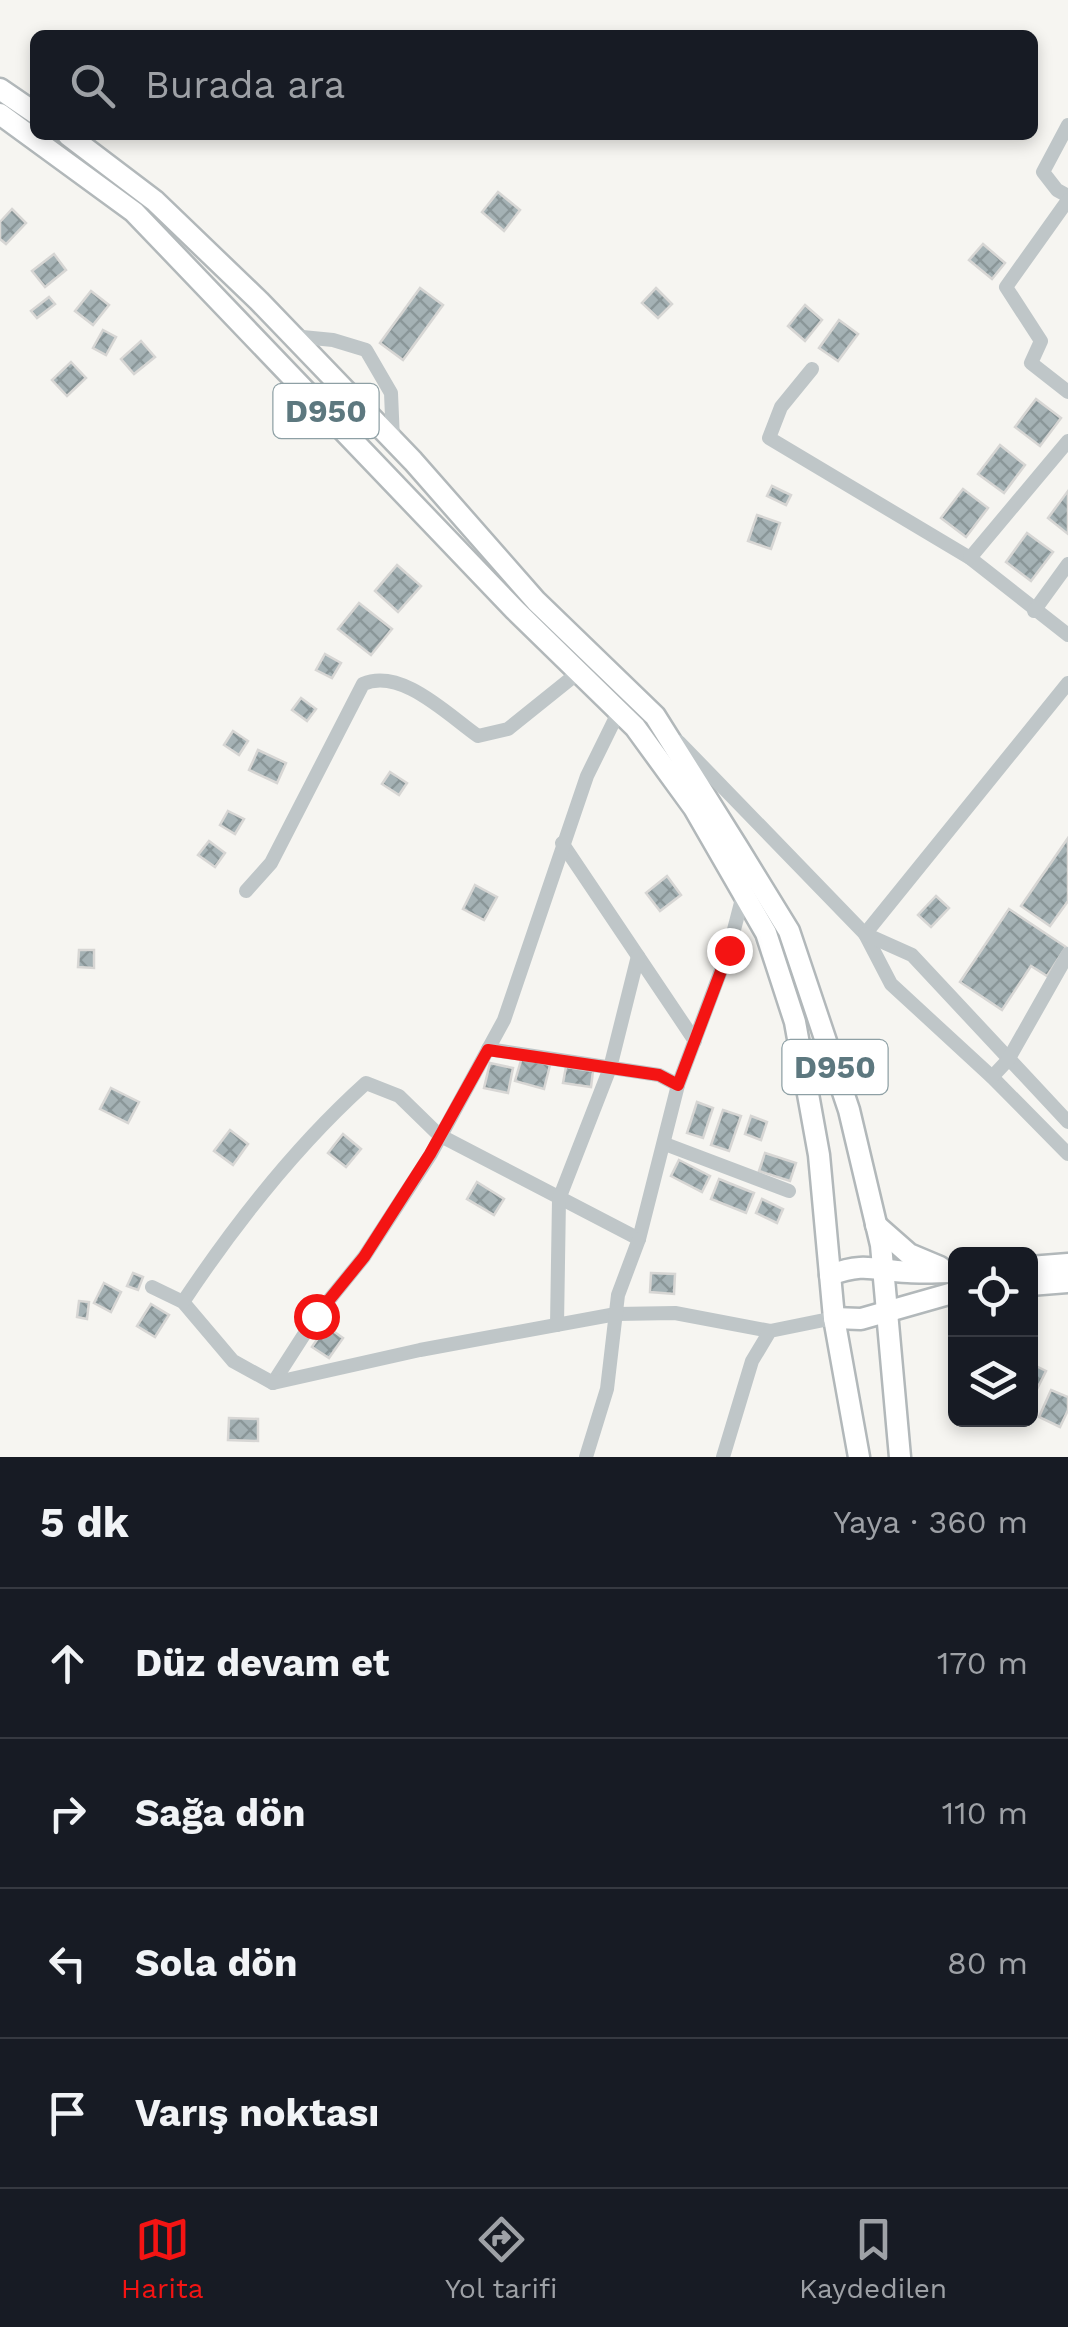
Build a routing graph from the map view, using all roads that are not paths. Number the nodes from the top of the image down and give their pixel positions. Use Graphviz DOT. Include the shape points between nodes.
graph roads {
  1 [pos="0,90"];
  2 [pos="30,110"];
  3 [pos="0,114"];
  4 [pos="1068,125"];
  5 [pos="30,136"];
  6 [pos="36,140"];
  7 [pos="75,140"];
  8 [pos="1068,198"];
  9 [pos="292,336"];
  10 [pos="812,369"];
  11 [pos="1068,392"];
  12 [pos="393,440"];
  13 [pos="1068,441"];
  14 [pos="970,558"];
  15 [pos="1068,564"];
  16 [pos="1034,611"];
  17 [pos="1068,635"];
  18 [pos="579,672"];
  19 [pos="1068,683"];
  20 [pos="619,711"];
  21 [pos="655,716"];
  22 [pos="562,843"];
  23 [pos="246,891"];
  24 [pos="744,894"];
  25 [pos="865,934"];
  26 [pos="1068,954"];
  27 [pos="638,956"];
  28 [pos="695,1041"];
  29 [pos="488,1050"];
  30 [pos="1008,1060"];
  31 [pos="610,1068"];
  32 [pos="992,1077"];
  33 [pos="678,1085"];
  34 [pos="1068,1122"];
  35 [pos="440,1135"];
  36 [pos="665,1144"];
  37 [pos="1068,1154"];
  38 [pos="789,1191"];
  39 [pos="559,1199"];
  40 [pos="876,1225"];
  41 [pos="639,1239"];
  42 [pos="1068,1264"];
  43 [pos="883,1266"];
  44 [pos="1038,1266"];
  45 [pos="830,1276"];
  46 [pos="948,1282"];
  47 [pos="1068,1282"];
  48 [pos="948,1283"];
  49 [pos="948,1284"];
  50 [pos="1038,1284"];
  51 [pos="948,1285"];
  52 [pos="152,1287"];
  53 [pos="182,1302"];
  54 [pos="887,1312"];
  55 [pos="616,1314"];
  56 [pos="834,1318"];
  57 [pos="557,1325"];
  58 [pos="770,1332"];
  59 [pos="891,1358"];
  60 [pos="273,1382"];
  61 [pos="586,1457"];
  62 [pos="723,1457"];
  63 [pos="859,1457"];
  64 [pos="900,1457"];
  1 -- 2 [label="highway"];
  3 -- 5 [label="highway, D950"];
  4 -- 8 [label="street" via="1043,172"];
  6 -- 18 [label="highway, D950" via="134,212"];
  7 -- 9 [label="highway, D950" via="154,200"];
  8 -- 11 [label="street" via="1006,287 1041,341 1031,362"];
  9 -- 12 [label="highway, D950"];
  9 -- 12 [label="street" via="366,350 391,394"];
  10 -- 14 [label="street" via="781,407 769,438"];
  12 -- 21 [label="highway, D950" via="536,601"];
  13 -- 14 [label="street"];
  14 -- 16 [label="street"];
  15 -- 16 [label="street"];
  16 -- 17 [label="street"];
  18 -- 20 [label="highway, D950"];
  18 -- 23 [label="street" via="508,730 478,736 412,689 375,679 363,684 271,863"];
  19 -- 25 [label="street"];
  20 -- 22 [label="street"];
  20 -- 24 [label="highway, D950" via="694,808"];
  21 -- 25 [label="street"];
  21 -- 40 [label="highway, D950" via="789,931 850,1110"];
  22 -- 27 [label="street"];
  22 -- 29 [label="street"];
  24 -- 28 [label="street"];
  24 -- 45 [label="highway, D950" via="766,934 795,1022 819,1155"];
  25 -- 30 [label="street" via="912,954"];
  25 -- 32 [label="street" via="891,984"];
  26 -- 30 [label="street"];
  27 -- 28 [label="street"];
  27 -- 31 [label="street"];
  28 -- 33 [label="street"];
  29 -- 31 [label="street"];
  29 -- 35 [label="street"];
  30 -- 32 [label="street"];
  30 -- 34 [label="street"];
  31 -- 33 [label="street" via="659,1075"];
  31 -- 39 [label="street"];
  32 -- 37 [label="street"];
  33 -- 36 [label="street"];
  35 -- 39 [label="street"];
  35 -- 53 [label="street" via="400,1096 366,1083 326,1119"];
  35 -- 60 [label="street" via="364,1257"];
  36 -- 38 [label="street"];
  36 -- 41 [label="street"];
  39 -- 41 [label="street"];
  39 -- 57 [label="street"];
  40 -- 43 [label="highway, D950"];
  40 -- 46 [label="highway"];
  41 -- 55 [label="street"];
  42 -- 44 [label="highway"];
  43 -- 45 [label="highway" via="853,1266"];
  43 -- 48 [label="highway"];
  43 -- 54 [label="highway, D950"];
  45 -- 56 [label="highway, D950"];
  47 -- 50 [label="highway"];
  49 -- 54 [label="highway"];
  51 -- 59 [label="highway" via="904,1324"];
  52 -- 53 [label="street"];
  53 -- 60 [label="street" via="233,1361"];
  54 -- 56 [label="highway"];
  54 -- 59 [label="highway, D950"];
  55 -- 57 [label="street"];
  55 -- 58 [label="street" via="676,1314"];
  55 -- 61 [label="street" via="606,1389"];
  56 -- 58 [label="street"];
  56 -- 63 [label="highway, D950"];
  57 -- 60 [label="street"];
  58 -- 62 [label="street" via="752,1361"];
  59 -- 64 [label="highway, D950"];
}
